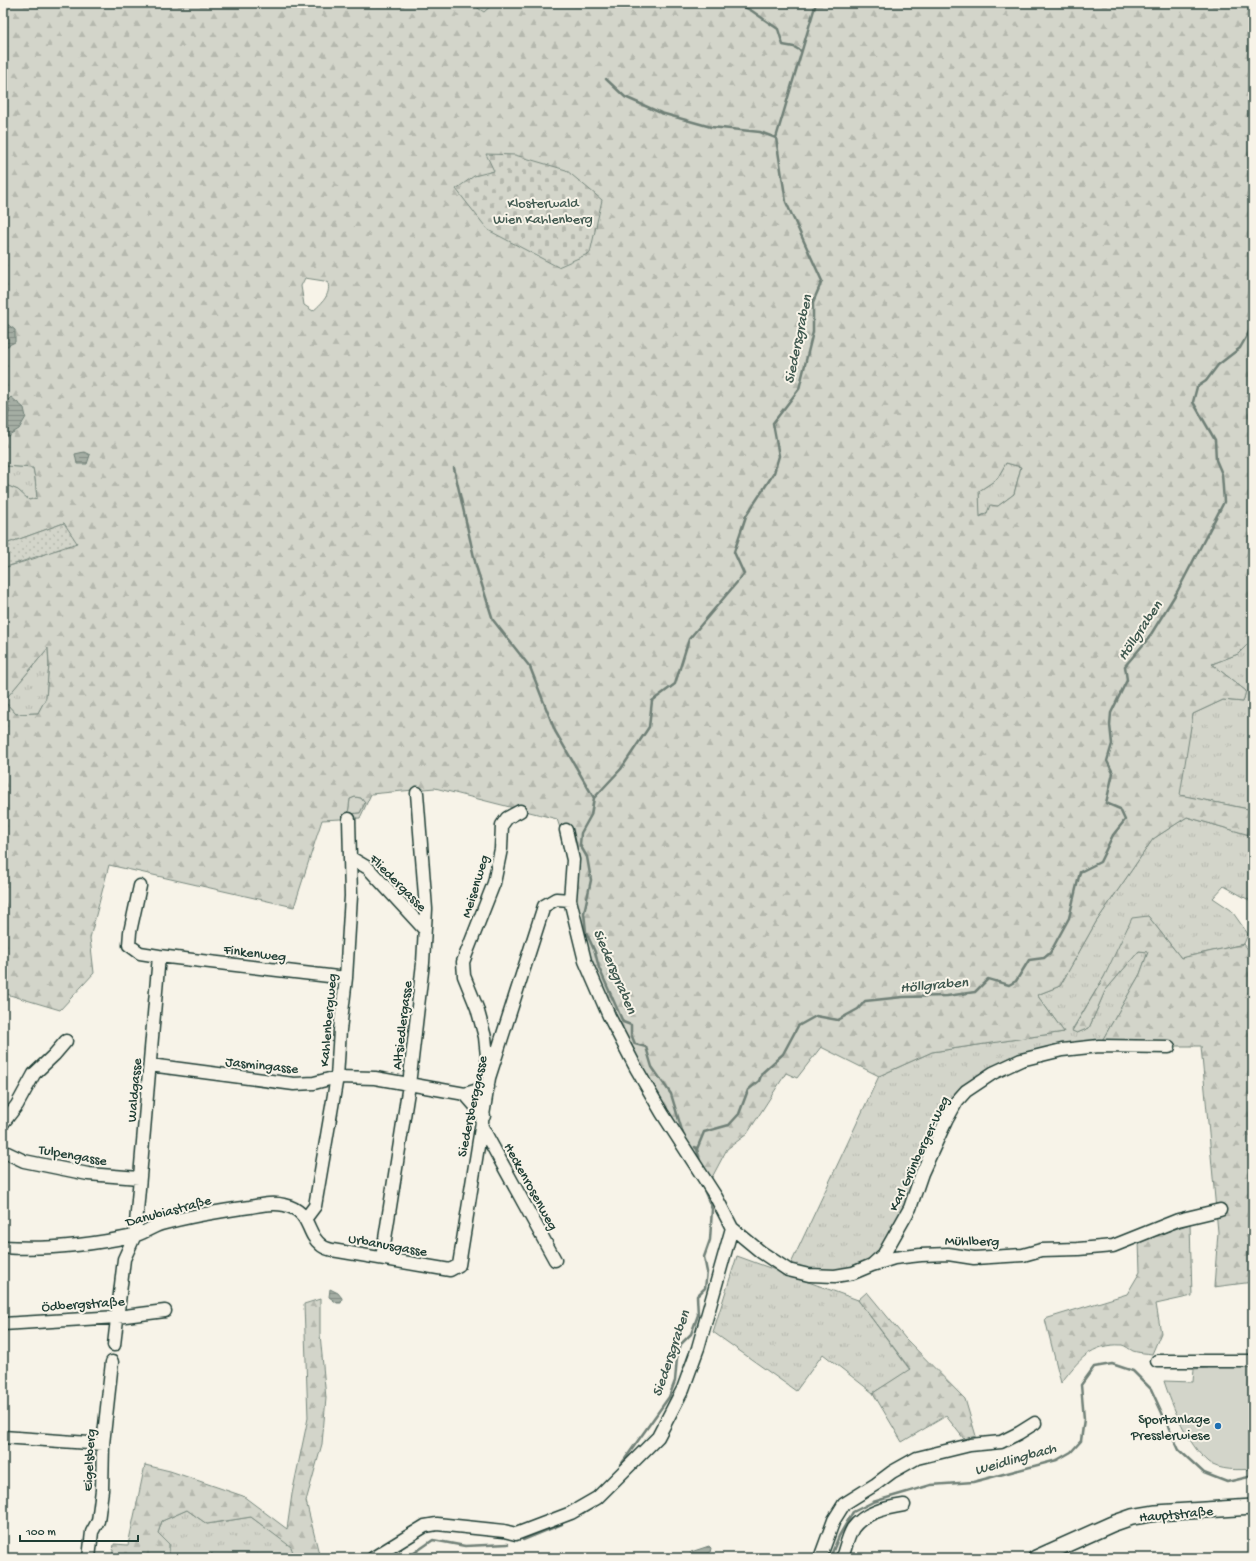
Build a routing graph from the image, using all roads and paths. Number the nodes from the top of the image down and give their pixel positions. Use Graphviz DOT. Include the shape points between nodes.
graph roads {
  1 [pos="417,793"];
  2 [pos="520,811"];
  3 [pos="350,819"];
  4 [pos="566,830"];
  5 [pos="351,858"];
  6 [pos="140,886"];
  7 [pos="570,900"];
  8 [pos="424,929"];
  9 [pos="159,956"];
  10 [pos="346,978"];
  11 [pos="66,1041"];
  12 [pos="1169,1047"];
  13 [pos="150,1065"];
  14 [pos="337,1077"];
  15 [pos="488,1082"];
  16 [pos="409,1084"];
  17 [pos="465,1094"];
  18 [pos="483,1121"];
  19 [pos="3,1123"];
  20 [pos="3,1151"];
  21 [pos="139,1178"];
  22 [pos="1220,1210"];
  23 [pos="306,1218"];
  24 [pos="732,1228"];
  25 [pos="135,1235"];
  26 [pos="3,1247"];
  27 [pos="382,1258"];
  28 [pos="555,1260"];
  29 [pos="872,1265"];
  30 [pos="450,1270"];
  31 [pos="165,1311"];
  32 [pos="117,1317"];
  33 [pos="3,1324"];
  34 [pos="114,1345"];
  35 [pos="1157,1361"];
  36 [pos="1253,1361"];
  37 [pos="112,1362"];
  38 [pos="1036,1423"];
  39 [pos="3,1437"];
  40 [pos="103,1444"];
  41 [pos="904,1505"];
  42 [pos="1249,1510"];
  43 [pos="89,1558"];
  44 [pos="373,1558"];
  45 [pos="820,1558"];
  46 [pos="842,1558"];
  47 [pos="1036,1558"];
  1 -- 8 [label="street, Altsiedlergasse" via="426,909"];
  2 -- 15 [label="street, Meisenweg" via="507,818 502,825 501,850 494,883 464,962 464,976 485,1037"];
  3 -- 5 [label="street, Kahlenbergweg"];
  4 -- 7 [label="street" via="573,860"];
  5 -- 8 [label="street, Fliedergasse" via="368,868"];
  5 -- 10 [label="street, Kahlenbergweg"];
  6 -- 9 [label="street" via="129,945 140,953"];
  7 -- 15 [label="street, Siedersberggasse" via="556,899 544,906"];
  7 -- 24 [label="street" via="585,961 609,1016 662,1113 716,1197"];
  8 -- 16 [label="street, Altsiedlergasse" via="423,963"];
  9 -- 10 [label="street, Finkenweg"];
  9 -- 13 [label="street, Waldgasse"];
  10 -- 14 [label="street, Kahlenbergweg"];
  11 -- 19 [label="street" via="34,1074 17,1105"];
  12 -- 29 [label="street, Karl Grünberger-Weg" via="1099,1046 1062,1050 1021,1060 966,1091 946,1121 922,1173 910,1208 884,1254"];
  13 -- 14 [label="street, Jasmingasse" via="294,1084 314,1083"];
  13 -- 21 [label="street, Waldgasse"];
  14 -- 16 [label="street, Jasmingasse" via="375,1078"];
  14 -- 23 [label="street, Kahlenbergweg" via="316,1206"];
  15 -- 17 [label="street, Jasmingasse"];
  15 -- 18 [label="street, Siedersberggasse"];
  16 -- 17 [label="street, Jasmingasse"];
  16 -- 27 [label="street, Altsiedlergasse"];
  17 -- 18 [label="street, Heckenrosenweg"];
  18 -- 28 [label="street, Heckenrosenweg"];
  18 -- 30 [label="street, Siedersberggasse" via="459,1265"];
  20 -- 21 [label="street, Tulpengasse" via="24,1161 88,1174"];
  21 -- 25 [label="street, Waldgasse"];
  22 -- 29 [label="street, Mühlberg" via="1178,1220 1113,1246 1041,1250 1023,1255 974,1258 948,1254 921,1255 894,1258"];
  23 -- 25 [label="street, Danubiastraße" via="284,1204 272,1204 225,1210 174,1221"];
  23 -- 27 [label="street, Urbanusgasse" via="321,1245 332,1250"];
  24 -- 29 [label="street, Mühlberg" via="788,1270 835,1276 853,1273"];
  24 -- 44 [label="street" via="698,1348 683,1390 658,1437 598,1498 571,1513 516,1534 437,1524 425,1526"];
  25 -- 26 [label="street, Danubiastraße" via="78,1246"];
  25 -- 32 [label="street, Waldgasse" via="124,1259"];
  27 -- 30 [label="street, Urbanusgasse"];
  31 -- 32 [label="street, Ödbergstraße"];
  32 -- 33 [label="street, Ödbergstraße"];
  32 -- 34 [label="street"];
  35 -- 36 [label="street"];
  37 -- 40 [label="street, Eigelsberg"];
  38 -- 45 [label="street" via="1001,1442 917,1458 892,1472 844,1504 834,1520"];
  39 -- 40 [label="street"];
  40 -- 43 [label="street, Eigelsberg" via="102,1490"];
  41 -- 46 [label="street" via="887,1508 863,1520 853,1529"];
  42 -- 47 [label="main road, Hauptstraße" via="1156,1513 1132,1517"];
}
